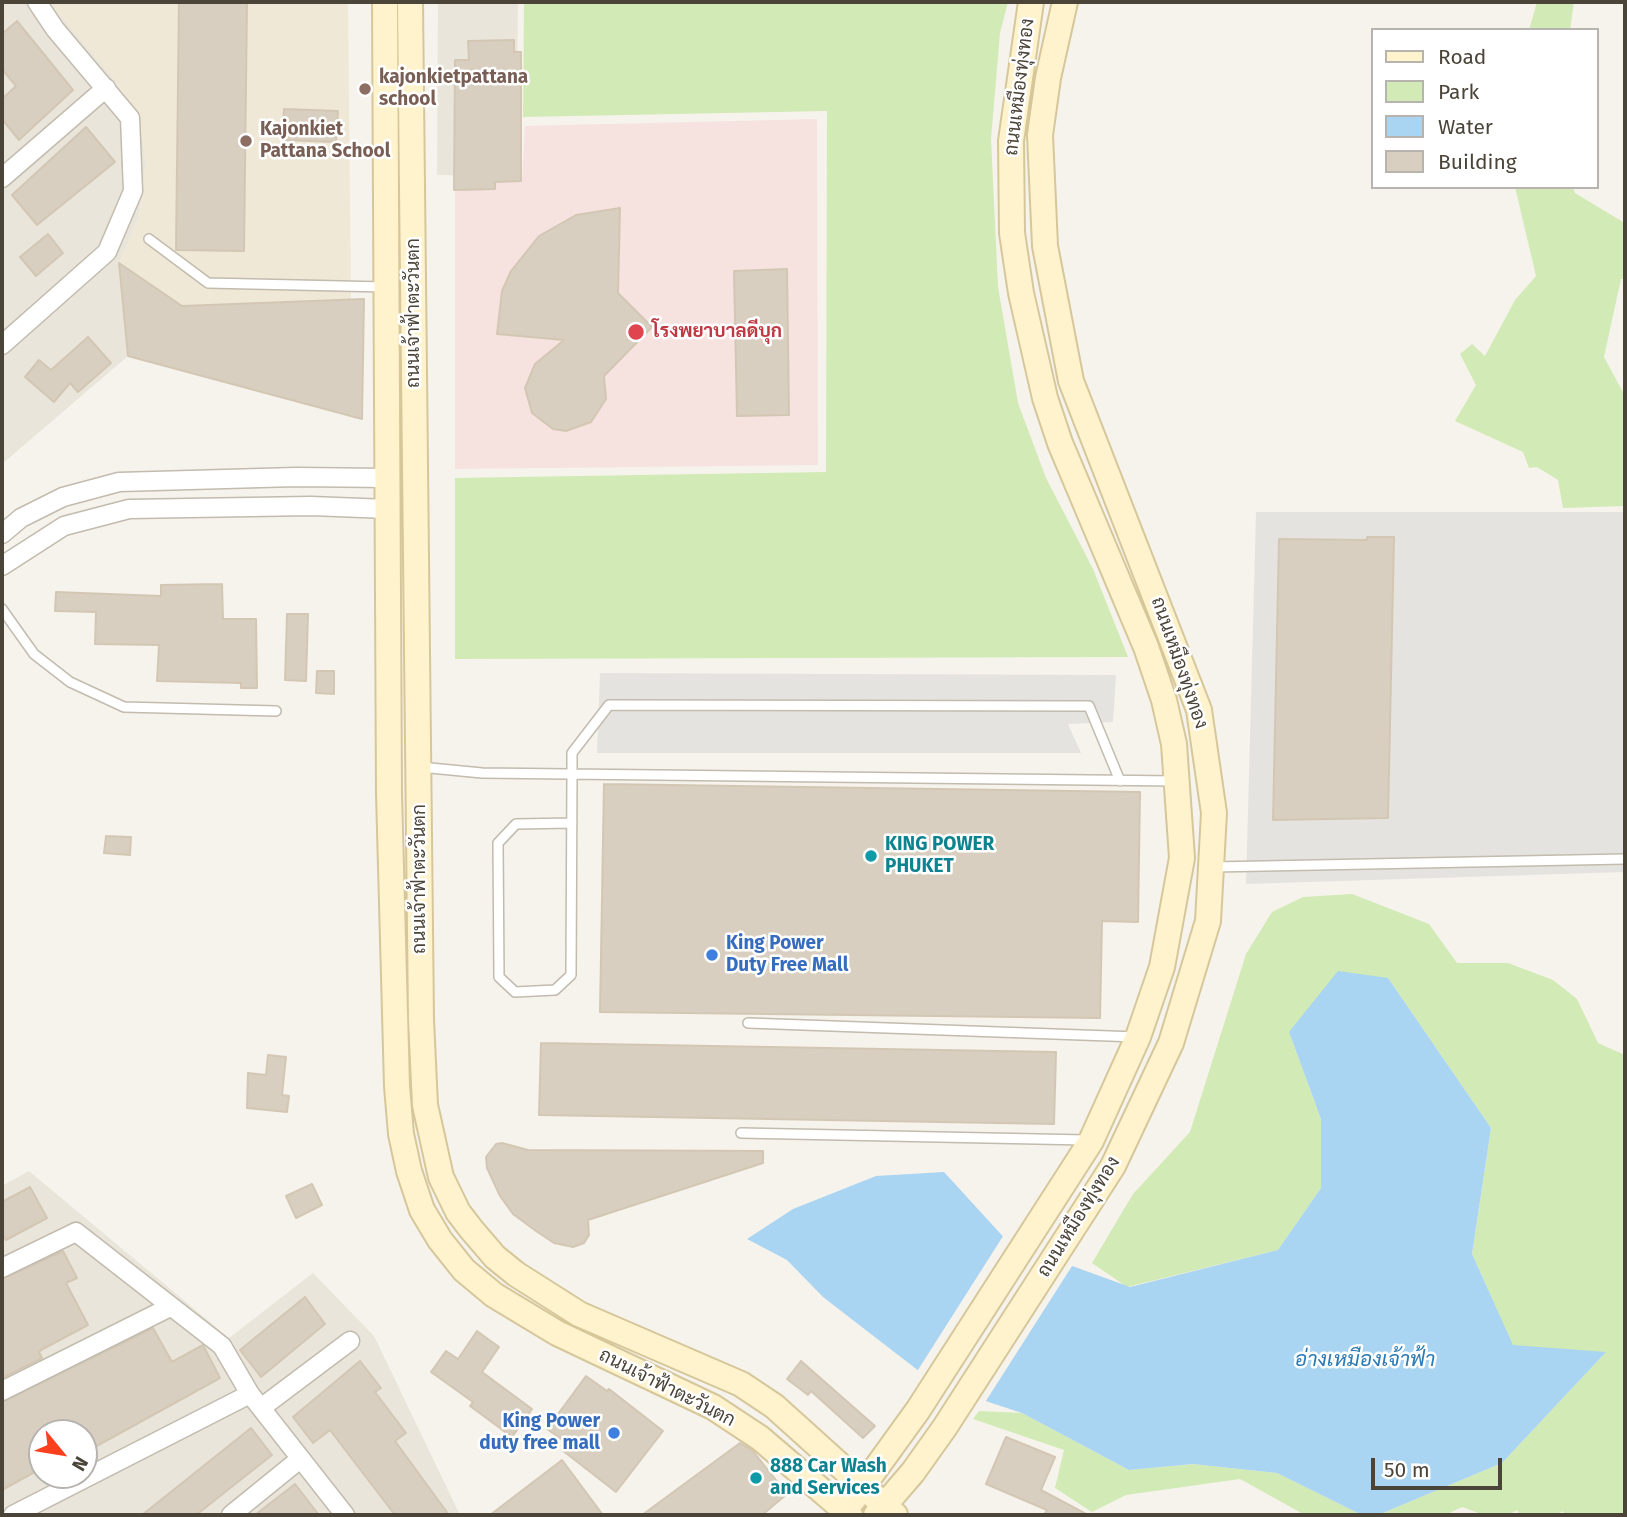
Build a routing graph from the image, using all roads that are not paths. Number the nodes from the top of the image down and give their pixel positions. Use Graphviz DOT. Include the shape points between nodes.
graph roads {
  1 [pos="37,2"];
  2 [pos="385,2"];
  3 [pos="410,2"];
  4 [pos="1031,2"];
  5 [pos="1065,2"];
  6 [pos="106,88"];
  7 [pos="2,178"];
  8 [pos="149,239"];
  9 [pos="387,287"];
  10 [pos="2,345"];
  11 [pos="387,478"];
  12 [pos="1114,494"];
  13 [pos="1085,508"];
  14 [pos="388,509"];
  15 [pos="2,534"];
  16 [pos="2,566"];
  17 [pos="2,609"];
  18 [pos="276,711"];
  19 [pos="418,767"];
  20 [pos="572,774"];
  21 [pos="1120,781"];
  22 [pos="1178,781"];
  23 [pos="572,824"];
  24 [pos="1625,859"];
  25 [pos="1213,867"];
  26 [pos="748,1023"];
  27 [pos="1138,1037"];
  28 [pos="741,1133"];
  29 [pos="1091,1140"];
  30 [pos="2,1268"];
  31 [pos="170,1307"];
  32 [pos="350,1341"];
  33 [pos="2,1391"];
  34 [pos="256,1401"];
  35 [pos="300,1459"];
  36 [pos="863,1488"];
  37 [pos="885,1513"];
  38 [pos="844,1514"];
  39 [pos="13,1515"];
  40 [pos="231,1515"];
  41 [pos="345,1515"];
  1 -- 6 [label="street"];
  2 -- 9 [label="main road, ถนนเจ้าฟ้าตะวันตก"];
  3 -- 19 [label="main road, ถนนเจ้าฟ้าตะวันตก"];
  4 -- 13 [label="main road, ถนนเหมืองทุ่งทอง" via="1011,141 1012,233 1045,398"];
  5 -- 12 [label="main road, ถนนเหมืองทุ่งทอง" via="1040,135 1045,246 1072,381"];
  6 -- 7 [label="street"];
  6 -- 10 [label="street" via="130,118 133,191 107,252"];
  8 -- 9 [label="lane" via="208,283"];
  9 -- 11 [label="main road, ถนนเจ้าฟ้าตะวันตก"];
  11 -- 14 [label="main road, ถนนเจ้าฟ้าตะวันตก"];
  11 -- 15 [label="street" via="119,482 63,497 21,517"];
  12 -- 13 [label="main road"];
  12 -- 25 [label="main road, ถนนเหมืองทุ่งทอง" via="1199,710 1214,813"];
  13 -- 22 [label="main road, ถนนเหมืองทุ่งทอง" via="1146,647 1169,722"];
  14 -- 16 [label="street" via="129,509 64,526"];
  14 -- 38 [label="main road, ถนนเจ้าฟ้าตะวันตก" via="389,794 400,1126 417,1198 440,1240 464,1270 494,1294 557,1333 713,1407 760,1438"];
  17 -- 18 [label="lane" via="34,654 70,682 124,707"];
  19 -- 20 [label="lane"];
  19 -- 36 [label="main road, ถนนเจ้าฟ้าตะวันตก" via="425,1105 441,1177 458,1212 495,1257 528,1282 612,1330 741,1384 774,1406"];
  20 -- 21 [label="lane"];
  20 -- 21 [label="lane" via="572,753 609,705 1089,706"];
  20 -- 23 [label="lane"];
  21 -- 22 [label="lane"];
  22 -- 27 [label="main road, ถนนเหมืองทุ่งทอง" via="1182,858 1162,967"];
  23 -- 23 [label="lane" via="571,975 555,990 515,992 499,977 498,843 516,824"];
  24 -- 25 [label="lane"];
  25 -- 37 [label="main road, ถนนเหมืองทุ่งทอง" via="1208,921 1171,1043 1113,1166"];
  26 -- 27 [label="lane"];
  27 -- 29 [label="main road, ถนนเหมืองทุ่งทอง"];
  28 -- 29 [label="lane"];
  29 -- 36 [label="main road, ถนนเหมืองทุ่งทอง"];
  30 -- 31 [label="street" via="76,1231"];
  31 -- 33 [label="street"];
  31 -- 34 [label="street" via="222,1346"];
  32 -- 34 [label="street"];
  34 -- 35 [label="street"];
  34 -- 39 [label="street"];
  35 -- 40 [label="street"];
  35 -- 41 [label="street"];
  36 -- 37 [label="main road, ถนนเจ้าฟ้าตะวันตก"];
  36 -- 38 [label="main road, ถนนเหมืองทุ่งทอง"];
}
